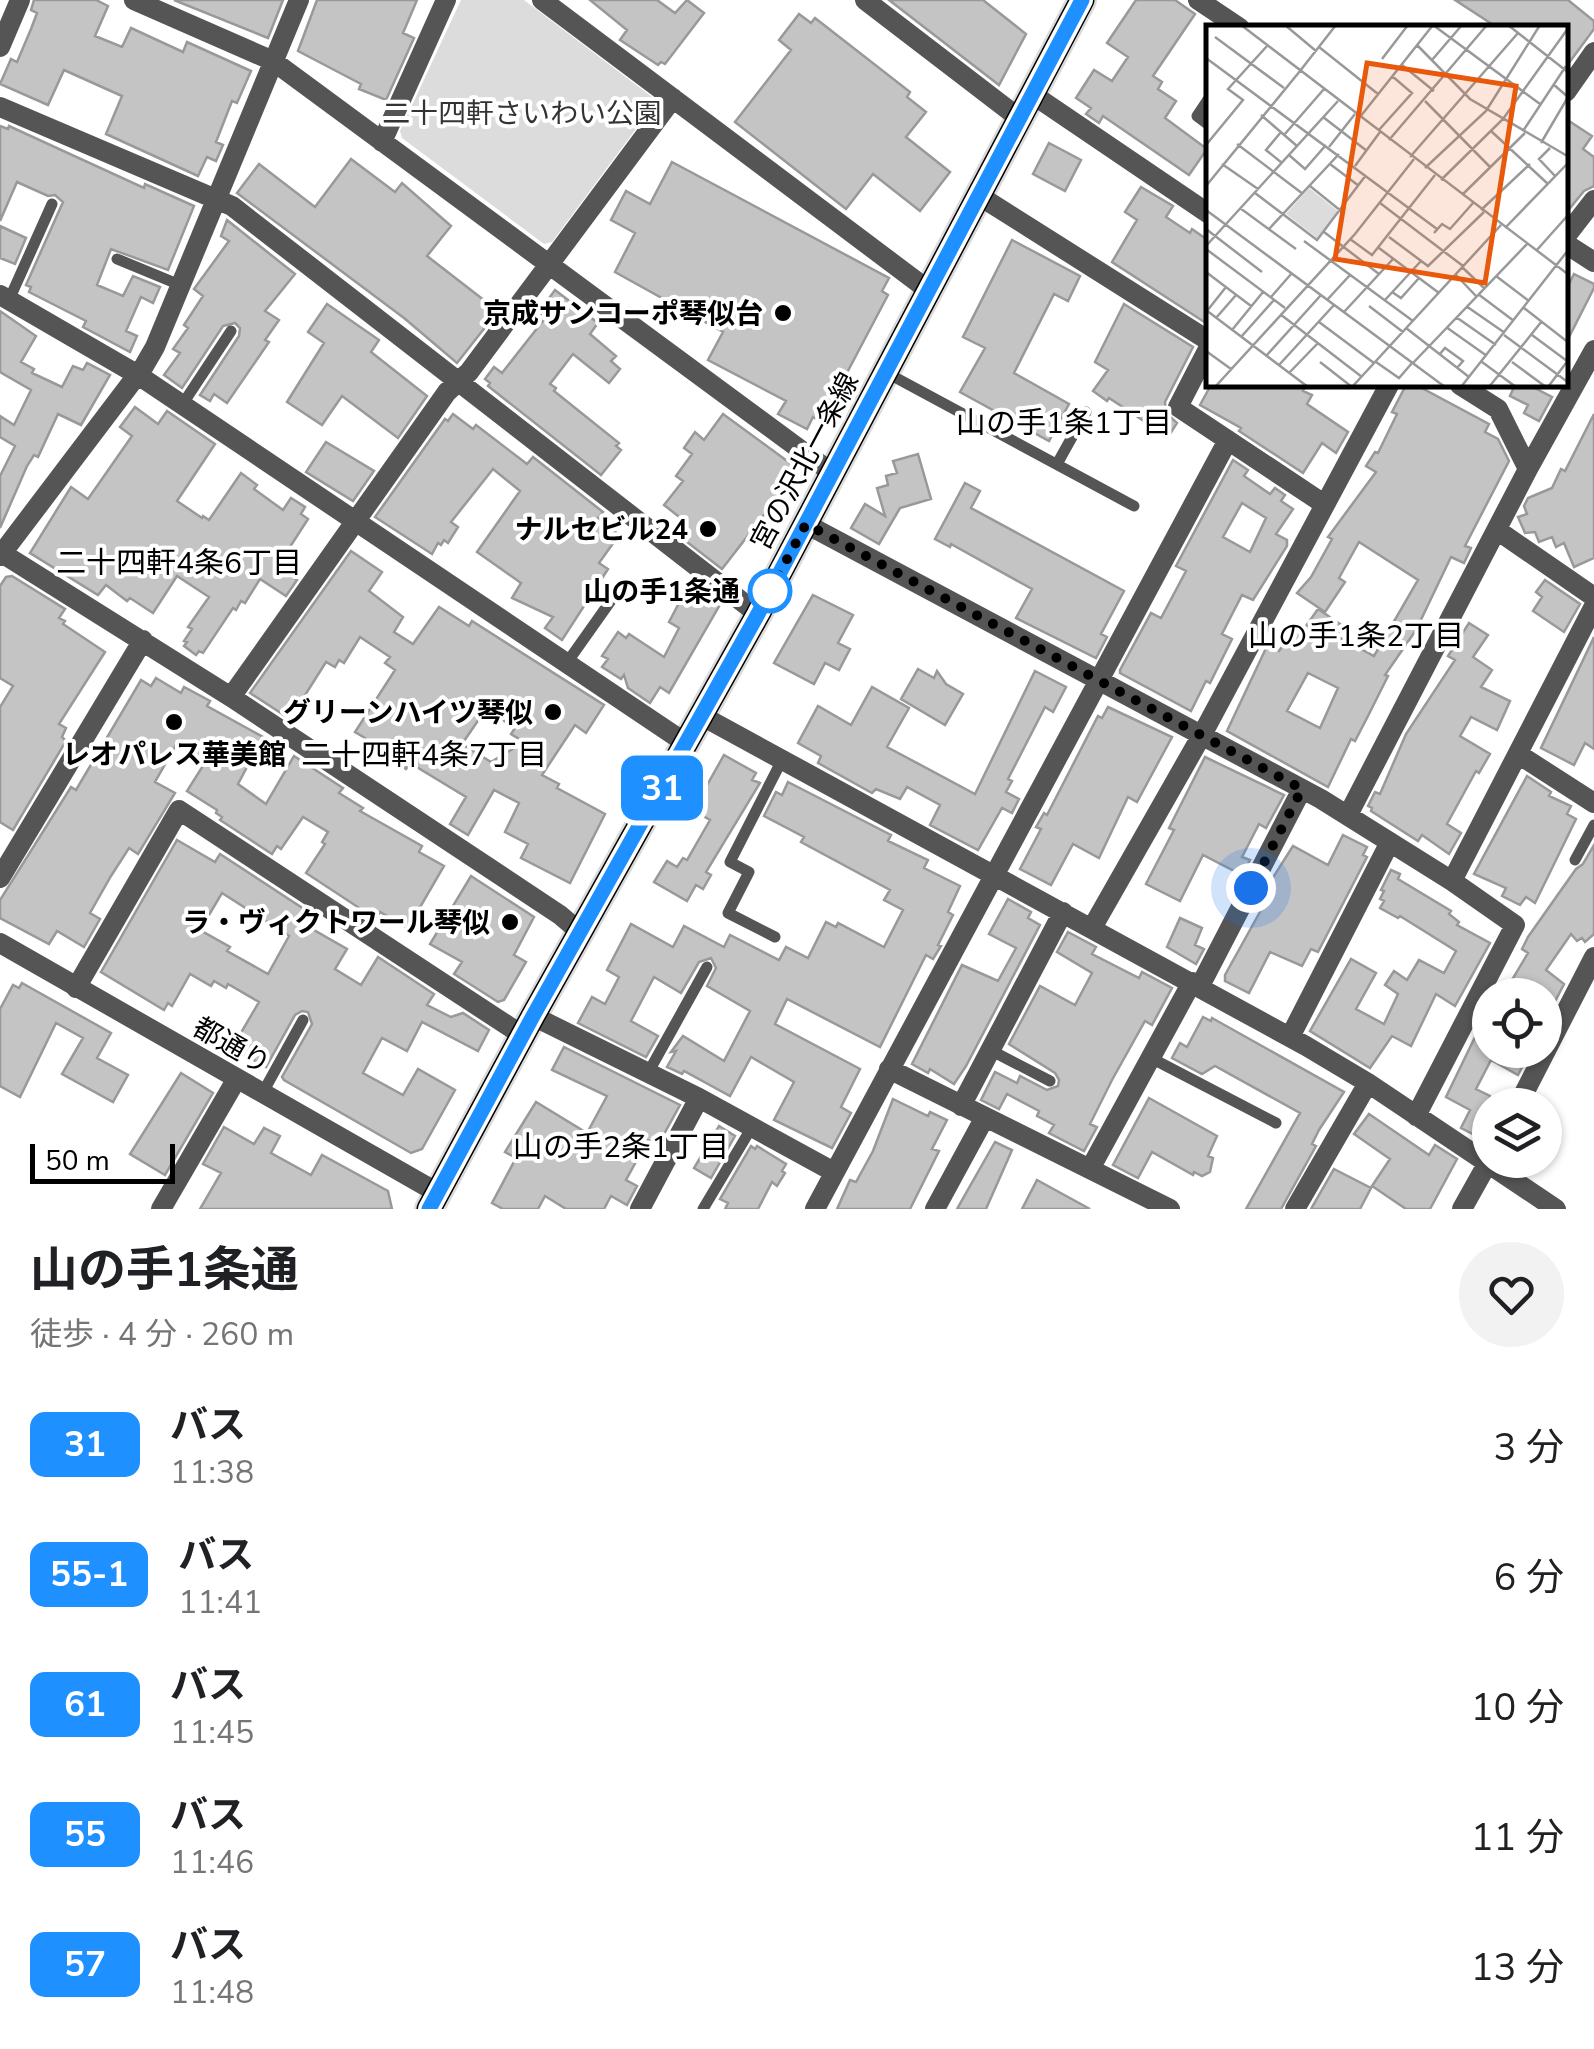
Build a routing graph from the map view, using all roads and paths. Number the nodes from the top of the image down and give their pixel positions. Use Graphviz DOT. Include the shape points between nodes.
graph roads {
  1 [pos="20,0"];
  2 [pos="134,0"];
  3 [pos="299,0"];
  4 [pos="446,0"];
  5 [pos="542,0"];
  6 [pos="865,0"];
  7 [pos="1082,0"];
  8 [pos="1198,0"];
  9 [pos="1236,25"];
  10 [pos="0,47"];
  11 [pos="1594,52"];
  12 [pos="274,61"];
  13 [pos="1569,88"];
  14 [pos="1032,94"];
  15 [pos="674,98"];
  16 [pos="1206,102"];
  17 [pos="0,107"];
  18 [pos="1019,118"];
  19 [pos="1206,123"];
  20 [pos="382,142"];
  21 [pos="978,195"];
  22 [pos="214,200"];
  23 [pos="1594,200"];
  24 [pos="52,204"];
  25 [pos="1206,207"];
  26 [pos="1569,232"];
  27 [pos="1569,246"];
  28 [pos="117,259"];
  29 [pos="1594,262"];
  30 [pos="550,265"];
  31 [pos="180,285"];
  32 [pos="928,290"];
  33 [pos="3,299"];
  34 [pos="231,331"];
  35 [pos="1206,342"];
  36 [pos="1206,350"];
  37 [pos="1594,350"];
  38 [pos="885,372"];
  39 [pos="138,374"];
  40 [pos="458,382"];
  41 [pos="1387,388"];
  42 [pos="1465,388"];
  43 [pos="182,405"];
  44 [pos="1086,412"];
  45 [pos="1228,440"];
  46 [pos="1056,464"];
  47 [pos="1528,469"];
  48 [pos="832,473"];
  49 [pos="1324,504"];
  50 [pos="1134,506"];
  51 [pos="355,522"];
  52 [pos="806,524"];
  53 [pos="1497,530"];
  54 [pos="1,554"];
  55 [pos="622,584"];
  56 [pos="1594,598"];
  57 [pos="1594,606"];
  58 [pos="758,614"];
  59 [pos="142,640"];
  60 [pos="566,664"];
  61 [pos="1100,680"];
  62 [pos="231,697"];
  63 [pos="702,716"];
  64 [pos="1202,733"];
  65 [pos="687,744"];
  66 [pos="1518,754"];
  67 [pos="782,760"];
  68 [pos="1302,789"];
  69 [pos="1594,804"];
  70 [pos="1348,816"];
  71 [pos="1594,826"];
  72 [pos="1390,842"];
  73 [pos="1575,860"];
  74 [pos="993,873"];
  75 [pos="0,878"];
  76 [pos="1452,881"];
  77 [pos="1063,912"];
  78 [pos="1092,928"];
  79 [pos="580,932"];
  80 [pos="775,937"];
  81 [pos="0,943"];
  82 [pos="1594,957"];
  83 [pos="707,967"];
  84 [pos="1196,984"];
  85 [pos="76,988"];
  86 [pos="303,1020"];
  87 [pos="528,1026"];
  88 [pos="1290,1036"];
  89 [pos="992,1051"];
  90 [pos="1152,1058"];
  91 [pos="889,1069"];
  92 [pos="648,1073"];
  93 [pos="236,1080"];
  94 [pos="1050,1081"];
  95 [pos="1368,1083"];
  96 [pos="1527,1088"];
  97 [pos="262,1094"];
  98 [pos="699,1098"];
  99 [pos="961,1106"];
  100 [pos="1416,1116"];
  101 [pos="985,1117"];
  102 [pos="1276,1123"];
  103 [pos="752,1127"];
  104 [pos="1472,1151"];
  105 [pos="1090,1169"];
  106 [pos="834,1172"];
  107 [pos="1479,1178"];
  108 [pos="1513,1178"];
  109 [pos="434,1201"];
  110 [pos="162,1209"];
  111 [pos="640,1209"];
  112 [pos="703,1209"];
  113 [pos="815,1209"];
  114 [pos="935,1209"];
  115 [pos="1170,1209"];
  116 [pos="1296,1209"];
  117 [pos="1462,1209"];
  118 [pos="1556,1209"];
  1 -- 10 [label="street"];
  2 -- 12 [label="street"];
  3 -- 12 [label="street"];
  4 -- 20 [label="street"];
  5 -- 15 [label="street"];
  6 -- 18 [label="street"];
  7 -- 14 [label="main road, 宮の沢北一条線"];
  8 -- 9 [label="street"];
  11 -- 13 [label="street"];
  12 -- 20 [label="street"];
  12 -- 22 [label="street"];
  14 -- 18 [label="main road, 宮の沢北一条線"];
  14 -- 25 [label="street"];
  15 -- 30 [label="street"];
  15 -- 32 [label="street"];
  16 -- 19 [label="lane" via="1197,116"];
  17 -- 22 [label="street"];
  18 -- 21 [label="main road, 宮の沢北一条線"];
  20 -- 30 [label="street"];
  21 -- 32 [label="main road, 宮の沢北一条線"];
  21 -- 35 [label="street"];
  22 -- 31 [label="street"];
  22 -- 40 [label="street" via="232,206"];
  23 -- 26 [label="street"];
  24 -- 33 [label="lane"];
  27 -- 29 [label="street"];
  28 -- 31 [label="lane"];
  30 -- 40 [label="street"];
  30 -- 48 [label="street"];
  31 -- 39 [label="street"];
  32 -- 38 [label="main road, 宮の沢北一条線"];
  33 -- 39 [label="street"];
  34 -- 43 [label="lane"];
  36 -- 45 [label="street" via="1178,407"];
  37 -- 47 [label="street"];
  38 -- 46 [label="lane"];
  38 -- 48 [label="main road, 宮の沢北一条線"];
  39 -- 43 [label="street"];
  39 -- 54 [label="street"];
  40 -- 51 [label="street"];
  40 -- 58 [label="street"];
  41 -- 49 [label="street"];
  42 -- 47 [label="street" via="1498,409"];
  43 -- 51 [label="street"];
  44 -- 46 [label="lane"];
  45 -- 49 [label="street"];
  45 -- 61 [label="street"];
  46 -- 50 [label="lane"];
  47 -- 53 [label="street"];
  48 -- 52 [label="main road, 宮の沢北一条線"];
  49 -- 64 [label="street"];
  51 -- 60 [label="street"];
  51 -- 62 [label="street"];
  52 -- 58 [label="main road, 宮の沢北一条線"];
  52 -- 61 [label="street"];
  53 -- 56 [label="street"];
  53 -- 70 [label="street"];
  54 -- 59 [label="street"];
  55 -- 60 [label="lane"];
  57 -- 66 [label="street"];
  58 -- 63 [label="main road, 宮の沢北一条線"];
  59 -- 62 [label="street"];
  59 -- 75 [label="street"];
  60 -- 65 [label="street"];
  61 -- 64 [label="street"];
  61 -- 74 [label="street"];
  62 -- 79 [label="street"];
  63 -- 65 [label="main road, 宮の沢北一条線"];
  63 -- 67 [label="street"];
  64 -- 68 [label="street"];
  64 -- 78 [label="street"];
  65 -- 79 [label="main road, 宮の沢北一条線"];
  66 -- 69 [label="street"];
  66 -- 76 [label="street"];
  67 -- 74 [label="street"];
  67 -- 80 [label="lane" via="730,862 750,872 728,913"];
  68 -- 70 [label="street"];
  68 -- 84 [label="street"];
  70 -- 72 [label="street"];
  71 -- 73 [label="lane"];
  72 -- 76 [label="street"];
  72 -- 88 [label="street"];
  74 -- 77 [label="street"];
  74 -- 91 [label="street"];
  76 -- 100 [label="street" via="1515,926"];
  77 -- 78 [label="street"];
  77 -- 89 [label="street"];
  78 -- 84 [label="street"];
  79 -- 87 [label="main road, 宮の沢北一条線"];
  81 -- 85 [label="street, 都通り"];
  82 -- 96 [label="street"];
  83 -- 92 [label="lane"];
  84 -- 88 [label="street"];
  84 -- 90 [label="street"];
  85 -- 87 [label="street" via="178,810"];
  85 -- 93 [label="street, 都通り"];
  86 -- 97 [label="lane"];
  87 -- 92 [label="street"];
  87 -- 109 [label="main road, 宮の沢北一条線"];
  88 -- 95 [label="street"];
  89 -- 94 [label="lane"];
  89 -- 99 [label="street"];
  90 -- 102 [label="lane"];
  90 -- 105 [label="street"];
  91 -- 99 [label="street"];
  91 -- 106 [label="street"];
  92 -- 98 [label="street"];
  93 -- 97 [label="street, 都通り"];
  93 -- 110 [label="street"];
  95 -- 100 [label="street"];
  95 -- 116 [label="street"];
  97 -- 109 [label="street, 都通り"];
  98 -- 103 [label="street"];
  98 -- 111 [label="street"];
  99 -- 101 [label="street"];
  100 -- 104 [label="street"];
  101 -- 105 [label="street"];
  101 -- 114 [label="street"];
  103 -- 106 [label="street"];
  103 -- 112 [label="lane"];
  105 -- 115 [label="street"];
  106 -- 113 [label="street"];
  107 -- 117 [label="street"];
  108 -- 118 [label="street"];
}
